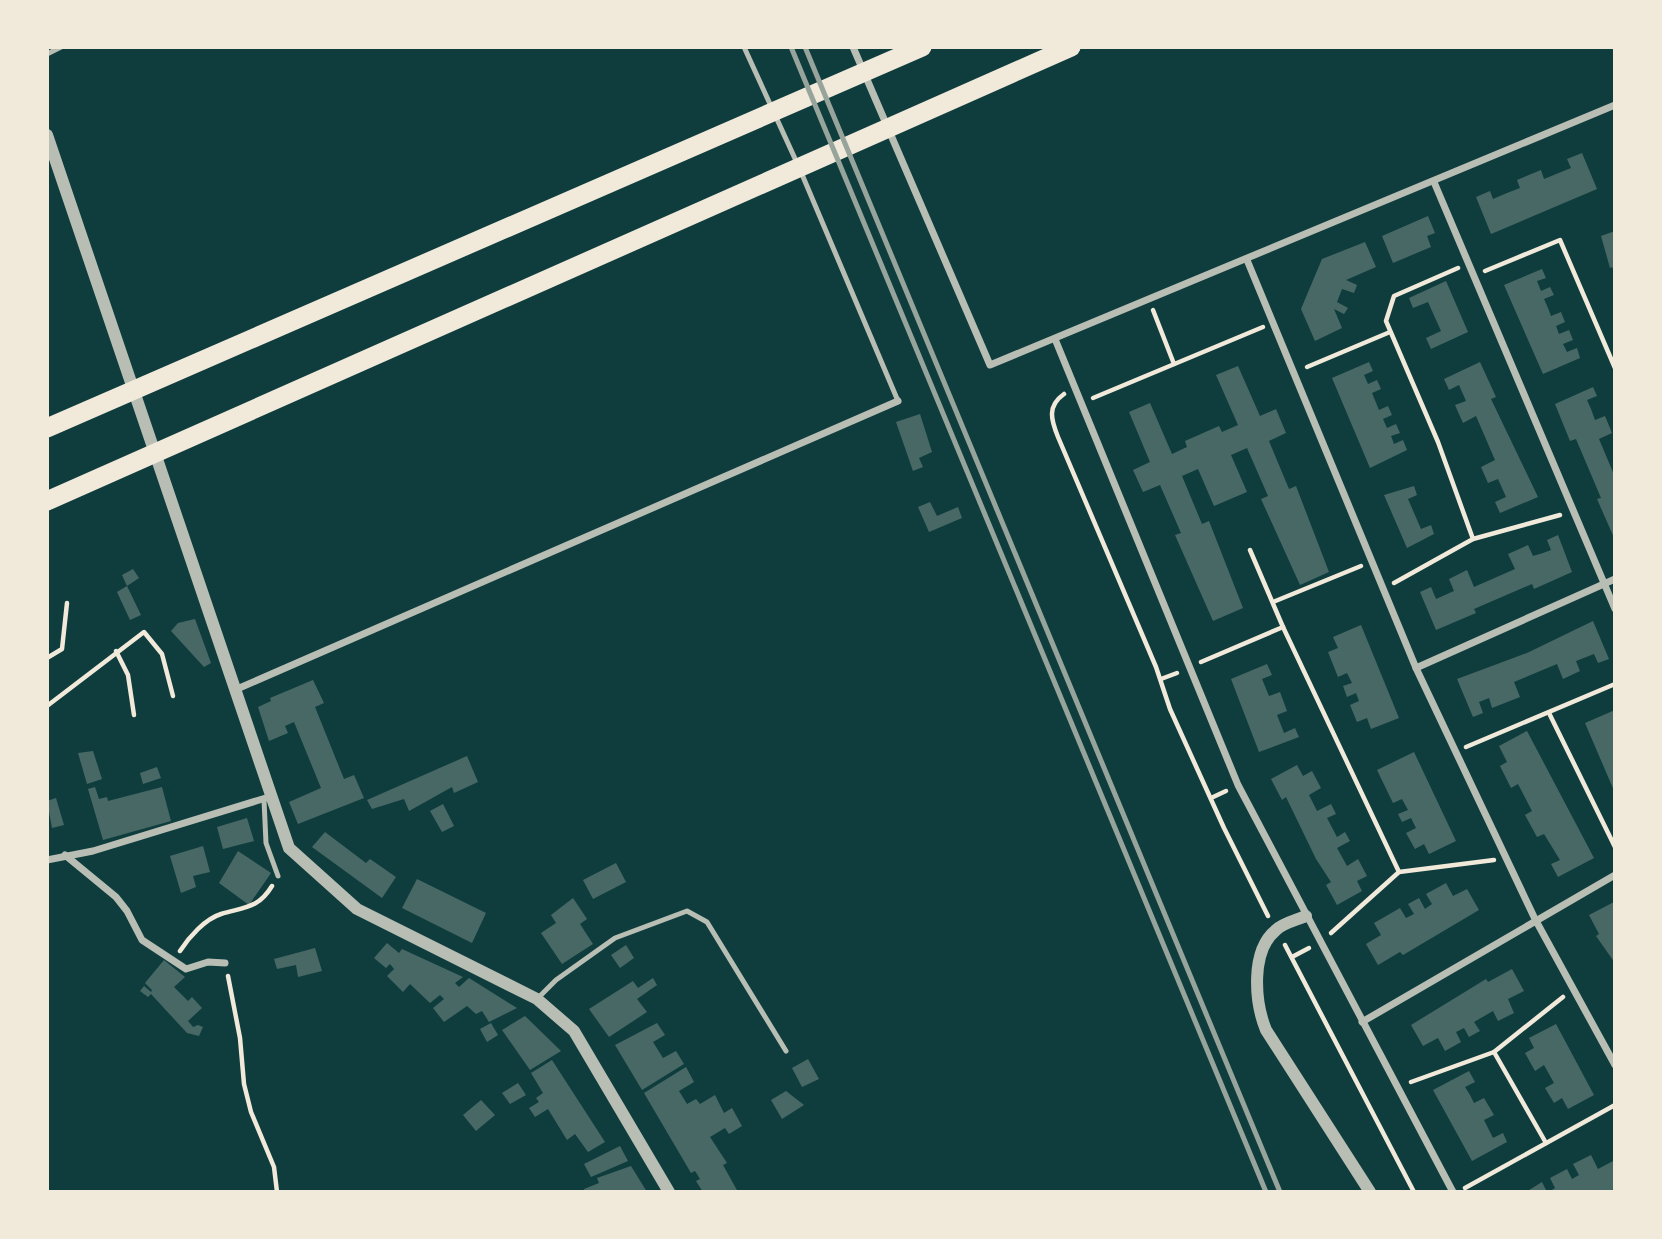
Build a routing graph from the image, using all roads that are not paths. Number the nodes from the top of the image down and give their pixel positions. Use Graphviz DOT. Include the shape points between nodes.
graph roads {
  1 [pos="61,47"];
  2 [pos="744,47"];
  3 [pos="853,47"];
  4 [pos="922,47"];
  5 [pos="1071,47"];
  6 [pos="47,54"];
  7 [pos="1615,105"];
  8 [pos="47,135"];
  9 [pos="1434,182"];
  10 [pos="1247,260"];
  11 [pos="1055,339"];
  12 [pos="898,401"];
  13 [pos="51,426"];
  14 [pos="47,501"];
  15 [pos="1615,579"];
  16 [pos="1604,583"];
  17 [pos="1615,609"];
  18 [pos="1416,668"];
  19 [pos="237,689"];
  20 [pos="266,798"];
  21 [pos="65,855"];
  22 [pos="47,860"];
  23 [pos="1615,875"];
  24 [pos="278,876"];
  25 [pos="1306,916"];
  26 [pos="1535,919"];
  27 [pos="225,963"];
  28 [pos="537,999"];
  29 [pos="1362,1022"];
  30 [pos="786,1051"];
  31 [pos="1615,1065"];
  32 [pos="669,1192"];
  33 [pos="1370,1192"];
  34 [pos="1455,1192"];
  1 -- 6 [label="lane"];
  2 -- 12 [label="lane"];
  3 -- 11 [label="street" via="990,365"];
  4 -- 13 [label="highway"];
  5 -- 14 [label="highway"];
  7 -- 9 [label="street"];
  8 -- 19 [label="street"];
  9 -- 10 [label="street"];
  9 -- 16 [label="street"];
  10 -- 11 [label="street"];
  10 -- 18 [label="street"];
  11 -- 25 [label="street" via="1238,785"];
  12 -- 19 [label="street"];
  15 -- 16 [label="street"];
  16 -- 17 [label="street"];
  16 -- 18 [label="street"];
  18 -- 26 [label="street"];
  19 -- 20 [label="street"];
  20 -- 21 [label="street" via="93,851"];
  20 -- 24 [label="lane" via="266,843"];
  20 -- 28 [label="street" via="289,848 357,909"];
  21 -- 22 [label="street"];
  21 -- 27 [label="street" via="116,897 142,940 186,969 208,962"];
  23 -- 26 [label="street"];
  25 -- 29 [label="street"];
  25 -- 33 [label="street" via="1276,930 1266,944 1258,971 1260,1015"];
  26 -- 29 [label="street"];
  26 -- 31 [label="street"];
  28 -- 30 [label="lane" via="615,938 687,911 707,922"];
  28 -- 32 [label="street" via="573,1031"];
  29 -- 34 [label="street"];
}
